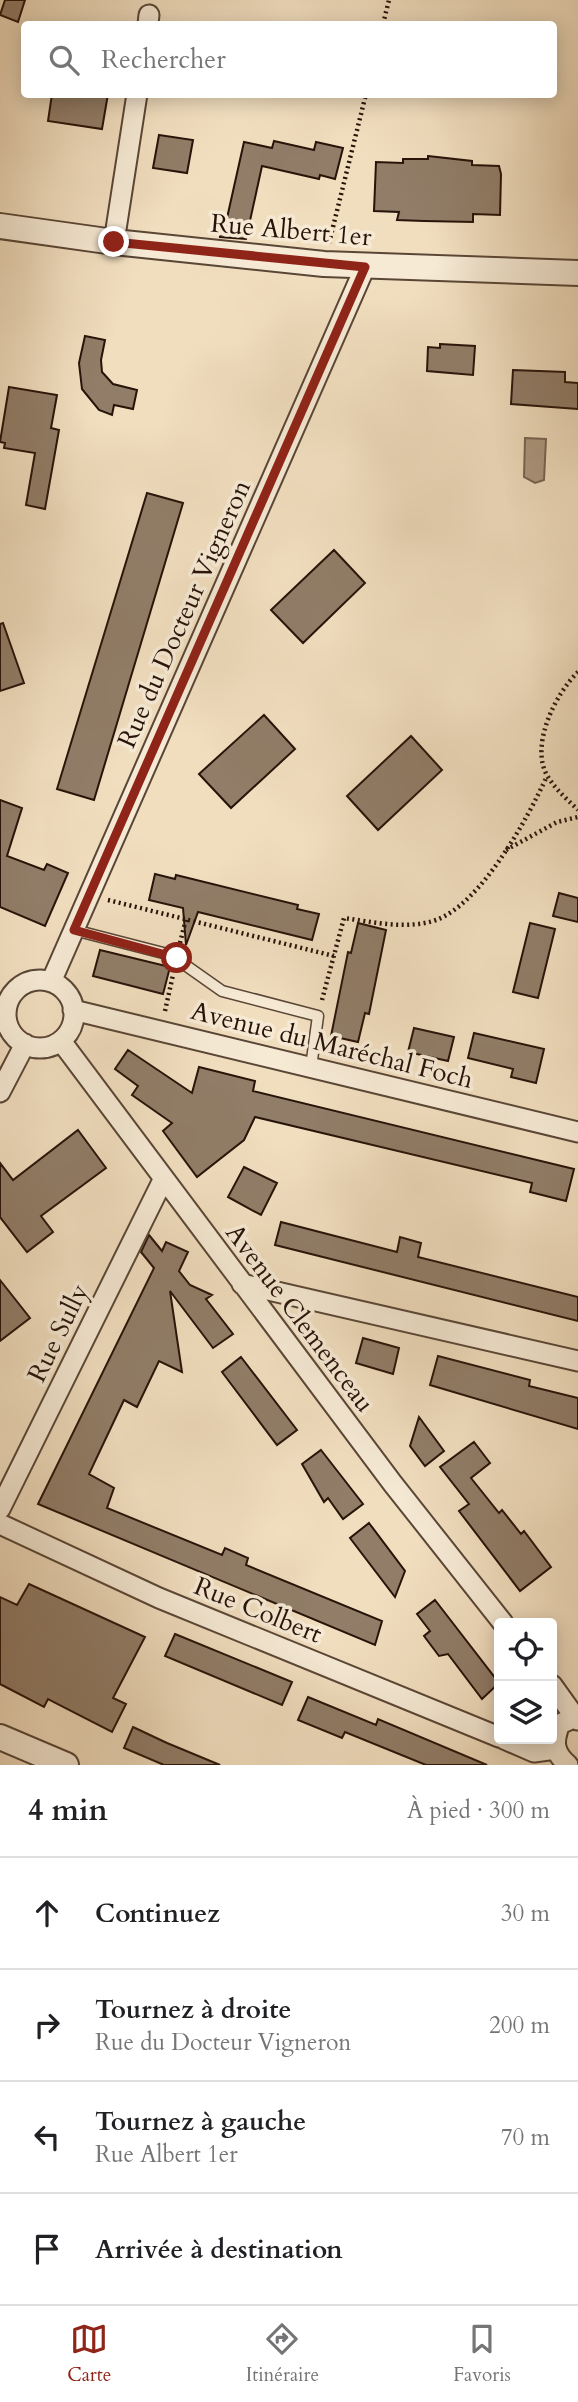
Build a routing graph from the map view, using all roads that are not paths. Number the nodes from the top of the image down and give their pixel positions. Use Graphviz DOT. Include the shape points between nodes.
graph roads {
  1 [pos="136,98"];
  2 [pos="0,226"];
  3 [pos="114,242"];
  4 [pos="365,267"];
  5 [pos="578,273"];
  6 [pos="74,930"];
  7 [pos="51,982"];
  8 [pos="5,994"];
  9 [pos="73,1010"];
  10 [pos="61,1041"];
  11 [pos="24,1044"];
  12 [pos="311,1067"];
  13 [pos="0,1092"];
  14 [pos="578,1132"];
  15 [pos="163,1180"];
  16 [pos="242,1284"];
  17 [pos="578,1361"];
  18 [pos="0,1509"];
  19 [pos="0,1524"];
  20 [pos="499,1618"];
  21 [pos="557,1692"];
  22 [pos="578,1720"];
  23 [pos="494,1735"];
  24 [pos="0,1737"];
  25 [pos="516,1744"];
  26 [pos="556,1749"];
  27 [pos="66,1765"];
  28 [pos="568,1765"];
  1 -- 3 [label="street"];
  2 -- 3 [label="street, Rue Albert 1er"];
  3 -- 4 [label="street, Rue Albert 1er"];
  4 -- 5 [label="street, Rue Albert 1er"];
  4 -- 6 [label="street, Rue du Docteur Vigneron"];
  6 -- 7 [label="street, Rue du Docteur Vigneron"];
  6 -- 12 [label="lane" via="172,955 222,991 318,1016"];
  7 -- 8 [label="street" via="28,981"];
  7 -- 9 [label="street" via="66,992"];
  8 -- 11 [label="street" via="5,1018 15,1038"];
  9 -- 10 [label="street" via="73,1021"];
  9 -- 12 [label="street, Avenue du Maréchal Foch"];
  10 -- 11 [label="street" via="43,1048"];
  10 -- 15 [label="street, Avenue Clemenceau"];
  11 -- 13 [label="street"];
  12 -- 14 [label="street, Avenue du Maréchal Foch"];
  15 -- 16 [label="street, Avenue Clemenceau"];
  15 -- 18 [label="street, Rue Sully"];
  16 -- 17 [label="street"];
  16 -- 20 [label="street, Avenue Clemenceau"];
  19 -- 23 [label="street, Rue Colbert" via="159,1598"];
  21 -- 22 [label="street"];
  22 -- 26 [label="street" via="560,1724"];
  24 -- 27 [label="street"];
  25 -- 26 [label="street" via="534,1752"];
  26 -- 28 [label="street"];
}
